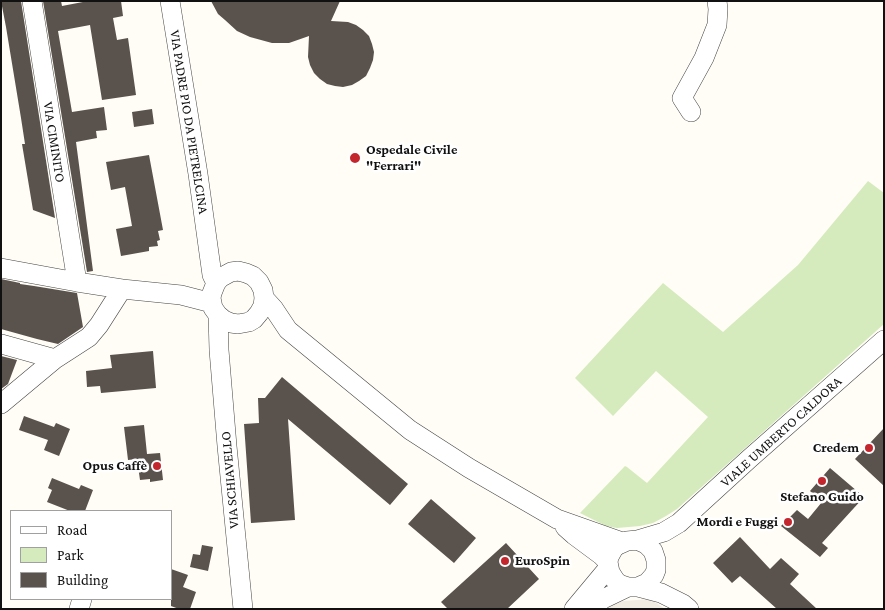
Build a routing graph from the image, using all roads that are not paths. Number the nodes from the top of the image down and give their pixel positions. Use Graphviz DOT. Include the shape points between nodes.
graph roads {
  1 [pos="32,1"];
  2 [pos="170,1"];
  3 [pos="717,1"];
  4 [pos="691,112"];
  5 [pos="208,244"];
  6 [pos="1,268"];
  7 [pos="238,271"];
  8 [pos="77,282"];
  9 [pos="122,289"];
  10 [pos="215,298"];
  11 [pos="264,298"];
  12 [pos="246,321"];
  13 [pos="288,330"];
  14 [pos="884,340"];
  15 [pos="1,344"];
  16 [pos="219,350"];
  17 [pos="55,359"];
  18 [pos="1,404"];
  19 [pos="557,520"];
  20 [pos="679,523"];
  21 [pos="629,541"];
  22 [pos="656,563"];
  23 [pos="609,565"];
  24 [pos="633,587"];
  25 [pos="686,606"];
  26 [pos="243,609"];
  27 [pos="574,609"];
  28 [pos="588,609"];
  1 -- 8 [label="street, VIA CIMINITO"];
  2 -- 5 [label="street, VIA PADRE PIO DA PIETRELCINA"];
  3 -- 4 [label="street" via="717,25 704,58 682,98"];
  5 -- 7 [label="street"];
  5 -- 10 [label="street, VIA PADRE PIO DA PIETRELCINA"];
  6 -- 8 [label="street"];
  7 -- 10 [label="street" via="225,275"];
  7 -- 11 [label="street" via="253,276 259,282"];
  8 -- 9 [label="street"];
  9 -- 10 [label="street"];
  9 -- 17 [label="street" via="88,337"];
  10 -- 12 [label="street" via="224,320 230,323"];
  10 -- 16 [label="street, VIA SCHIAVELLO"];
  11 -- 12 [label="street" via="259,313"];
  11 -- 13 [label="street"];
  12 -- 13 [label="street"];
  12 -- 16 [label="street"];
  13 -- 19 [label="street" via="410,430"];
  14 -- 20 [label="street, VIALE UMBERTO CALDORA"];
  15 -- 17 [label="street"];
  16 -- 26 [label="street, VIA SCHIAVELLO"];
  17 -- 18 [label="street"];
  19 -- 21 [label="street" via="610,539"];
  19 -- 23 [label="street"];
  20 -- 21 [label="street, VIALE UMBERTO CALDORA" via="664,532"];
  20 -- 22 [label="street, VIALE UMBERTO CALDORA"];
  21 -- 22 [label="street" via="650,547"];
  21 -- 23 [label="street" via="614,548"];
  22 -- 24 [label="street" via="651,579"];
  22 -- 25 [label="street" via="666,584"];
  23 -- 24 [label="street" via="615,580"];
  23 -- 27 [label="street"];
  24 -- 25 [label="street" via="661,593"];
  24 -- 28 [label="street"];
}
